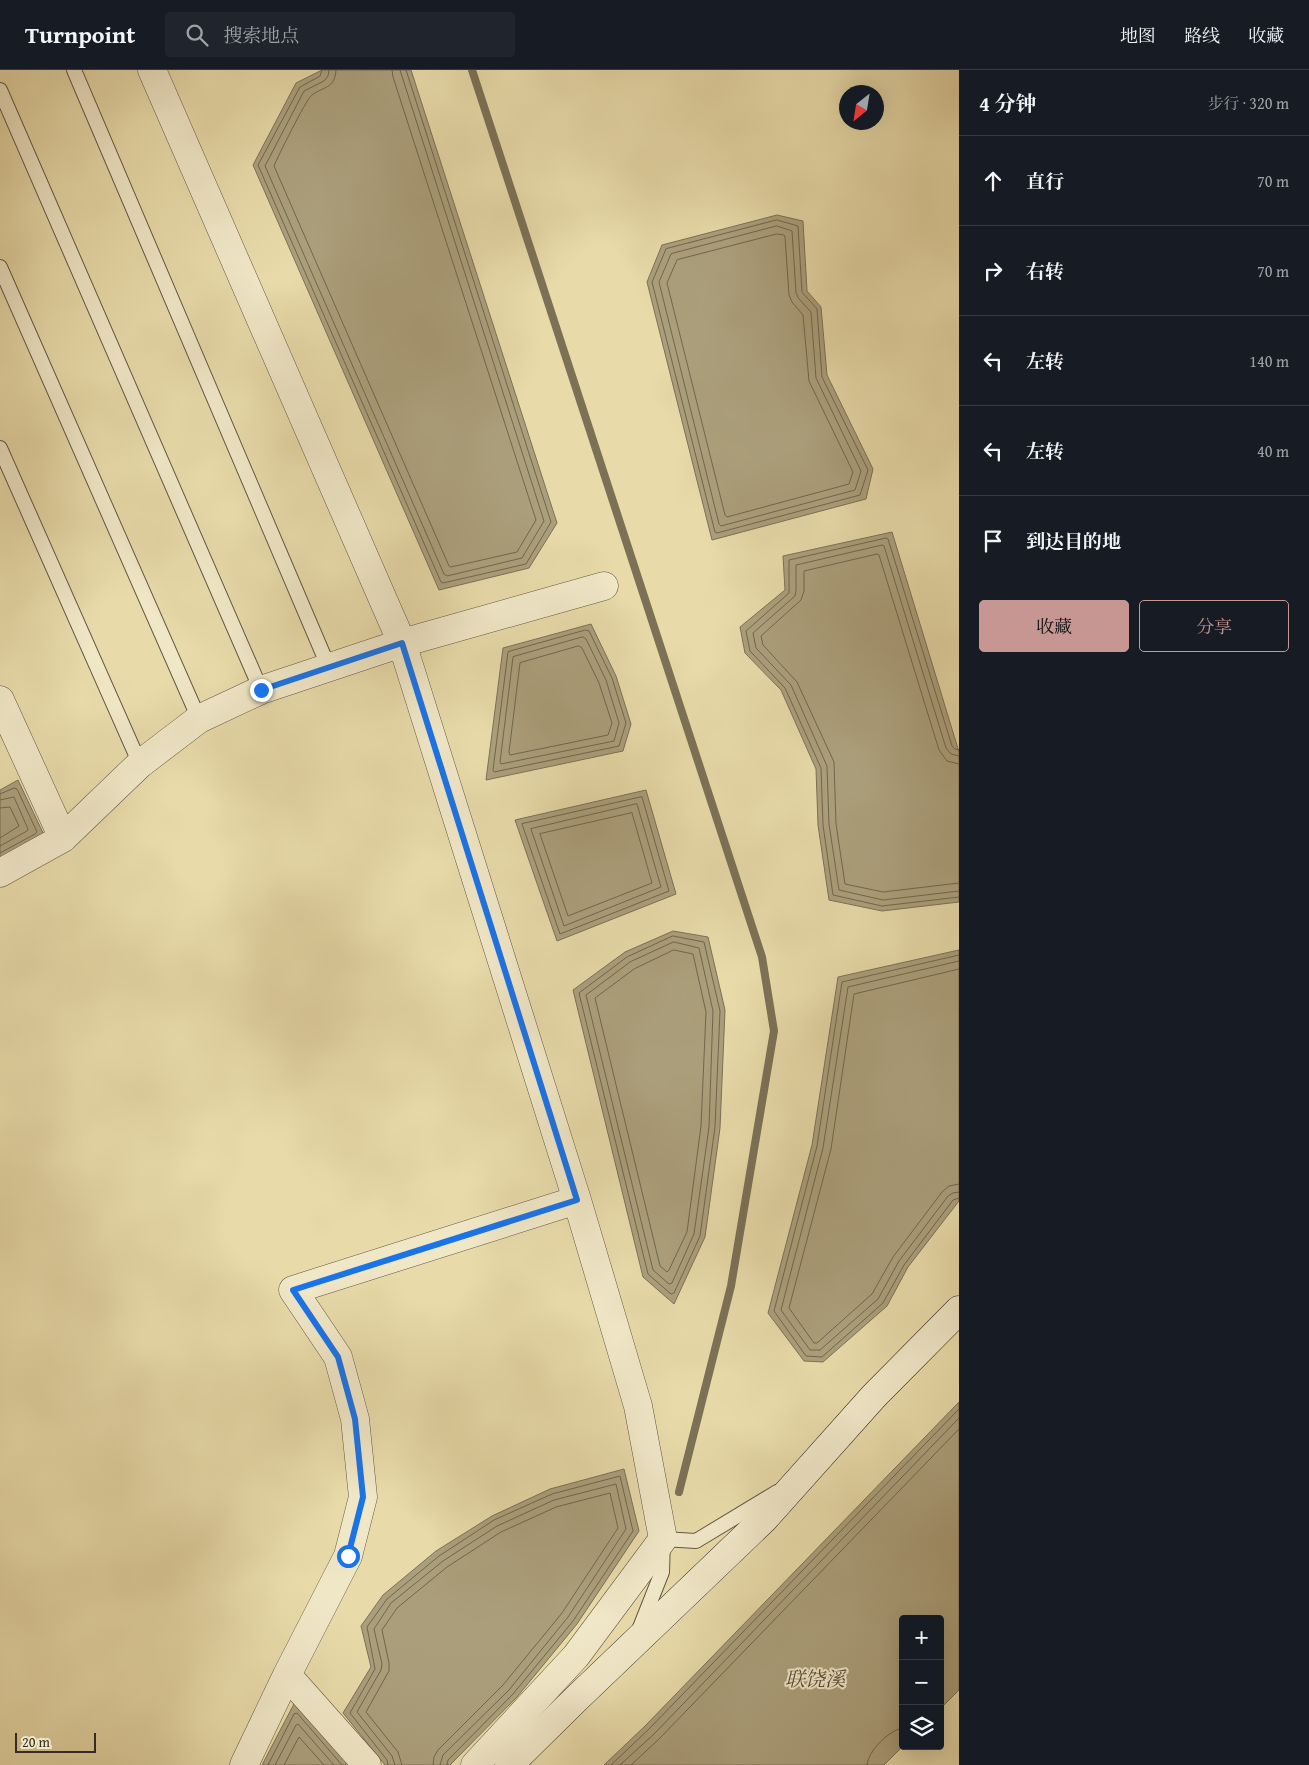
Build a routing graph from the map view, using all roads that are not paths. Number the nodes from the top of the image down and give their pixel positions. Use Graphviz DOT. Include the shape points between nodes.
graph roads {
  1 [pos="74,70"];
  2 [pos="152,70"];
  3 [pos="0,90"];
  4 [pos="0,267"];
  5 [pos="0,448"];
  6 [pos="604,586"];
  7 [pos="402,643"];
  8 [pos="329,668"];
  9 [pos="261,690"];
  10 [pos="0,700"];
  11 [pos="199,719"];
  12 [pos="140,764"];
  13 [pos="63,838"];
  14 [pos="0,873"];
  15 [pos="577,1200"];
  16 [pos="959,1310"];
  17 [pos="799,1478"];
  18 [pos="663,1539"];
  19 [pos="633,1645"];
  20 [pos="287,1675"];
  21 [pos="244,1765"];
  22 [pos="367,1765"];
  23 [pos="475,1765"];
  24 [pos="508,1765"];
  1 -- 8 [label="lane"];
  2 -- 7 [label="street"];
  3 -- 9 [label="lane"];
  4 -- 11 [label="lane"];
  5 -- 12 [label="lane"];
  6 -- 7 [label="street"];
  7 -- 8 [label="street"];
  7 -- 15 [label="street"];
  8 -- 9 [label="street"];
  9 -- 11 [label="street"];
  10 -- 13 [label="street"];
  11 -- 12 [label="street"];
  12 -- 13 [label="street"];
  13 -- 14 [label="street"];
  15 -- 18 [label="street" via="638,1406"];
  15 -- 20 [label="street" via="293,1290 338,1357 355,1419 363,1497 348,1556"];
  16 -- 17 [label="street"];
  17 -- 18 [label="lane" via="696,1541"];
  17 -- 19 [label="street" via="764,1519"];
  18 -- 19 [label="lane" via="662,1572"];
  18 -- 23 [label="street" via="576,1656"];
  19 -- 24 [label="street"];
  20 -- 21 [label="street"];
  20 -- 22 [label="street"];
}
